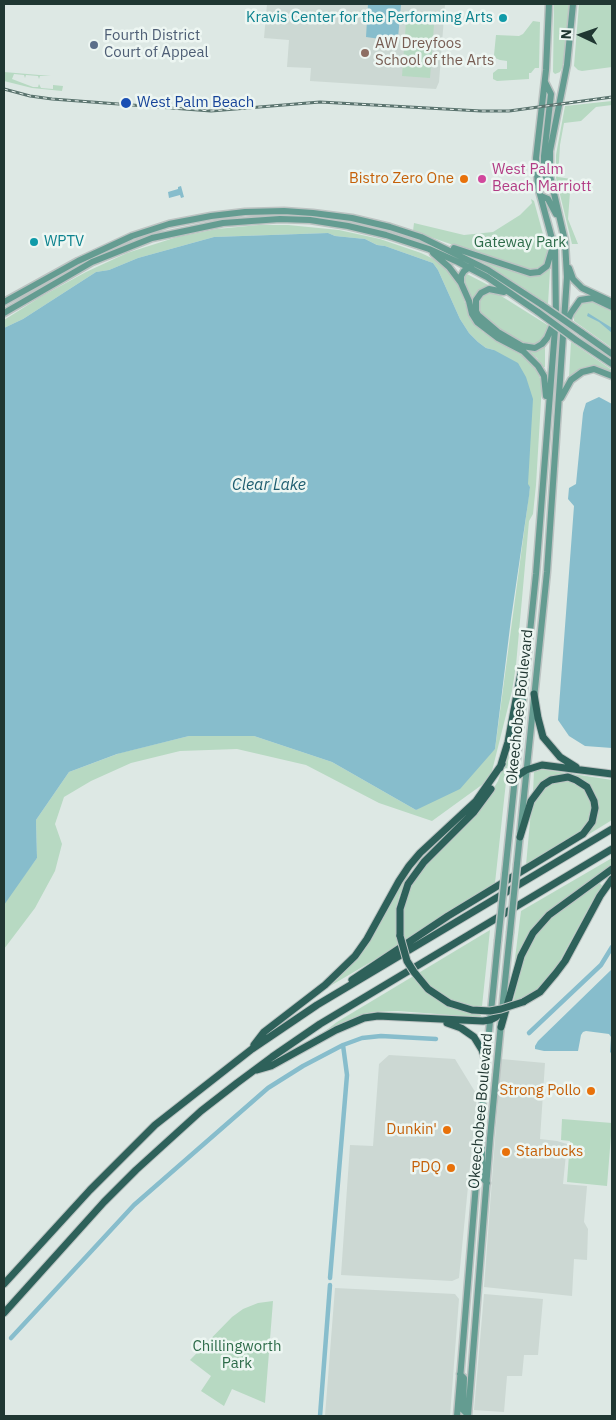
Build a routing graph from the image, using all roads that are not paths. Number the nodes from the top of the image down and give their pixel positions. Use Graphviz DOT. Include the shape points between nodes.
graph roads {
  1 [pos="549,4"];
  2 [pos="573,4"];
  3 [pos="544,82"];
  4 [pos="554,194"];
  5 [pos="541,196"];
  6 [pos="561,222"];
  7 [pos="125,238"];
  8 [pos="431,241"];
  9 [pos="554,243"];
  10 [pos="128,247"];
  11 [pos="429,249"];
  12 [pos="567,262"];
  13 [pos="479,265"];
  14 [pos="468,267"];
  15 [pos="462,283"];
  16 [pos="510,294"];
  17 [pos="4,302"];
  18 [pos="612,302"];
  19 [pos="612,307"];
  20 [pos="4,313"];
  21 [pos="556,316"];
  22 [pos="564,330"];
  23 [pos="612,354"];
  24 [pos="612,364"];
  25 [pos="612,376"];
  26 [pos="560,399"];
  27 [pos="548,420"];
  28 [pos="528,648"];
  29 [pos="534,694"];
  30 [pos="502,764"];
  31 [pos="578,769"];
  32 [pos="526,770"];
  33 [pos="612,774"];
  34 [pos="514,778"];
  35 [pos="612,829"];
  36 [pos="520,837"];
  37 [pos="612,849"];
  38 [pos="612,869"];
  39 [pos="612,879"];
  40 [pos="335,994"];
  41 [pos="503,1008"];
  42 [pos="437,1020"];
  43 [pos="490,1020"];
  44 [pos="501,1027"];
  45 [pos="252,1049"];
  46 [pos="486,1062"];
  47 [pos="252,1072"];
  48 [pos="480,1133"];
  49 [pos="476,1183"];
  50 [pos="487,1183"];
  51 [pos="484,1219"];
  52 [pos="4,1284"];
  53 [pos="4,1314"];
  54 [pos="460,1374"];
  55 [pos="468,1415"];
  56 [pos="458,1416"];
  1 -- 3 [label="main road, Okeechobee Boulevard"];
  2 -- 4 [label="main road, Okeechobee Boulevard" via="567,65 550,151"];
  3 -- 4 [label="main road" via="551,95 544,168"];
  3 -- 5 [label="main road, Okeechobee Boulevard" via="536,158"];
  4 -- 6 [label="main road, Okeechobee Boulevard"];
  5 -- 6 [label="main road" via="547,197"];
  5 -- 9 [label="main road, Okeechobee Boulevard"];
  6 -- 12 [label="main road, Okeechobee Boulevard"];
  7 -- 8 [label="main road" via="169,224 211,216 285,211 352,218"];
  7 -- 10 [label="main road"];
  7 -- 17 [label="main road"];
  8 -- 9 [label="main road" via="530,273 539,272 547,266"];
  8 -- 13 [label="main road"];
  9 -- 21 [label="main road, Okeechobee Boulevard"];
  10 -- 11 [label="main road" via="208,225 280,219 348,226"];
  10 -- 20 [label="main road" via="92,262"];
  11 -- 14 [label="main road"];
  11 -- 15 [label="main road"];
  12 -- 18 [label="main road" via="576,283"];
  12 -- 22 [label="main road, Okeechobee Boulevard"];
  13 -- 14 [label="main road"];
  13 -- 23 [label="main road, bridge"];
  14 -- 15 [label="main road" via="462,273"];
  14 -- 16 [label="main road"];
  15 -- 27 [label="main road" via="477,322 523,351 538,366 544,376"];
  16 -- 21 [label="main road" via="485,290 478,296 475,306 481,319 514,342 538,347 547,338"];
  16 -- 24 [label="main road, bridge"];
  19 -- 22 [label="main road" via="593,298 580,300"];
  21 -- 27 [label="main road, Okeechobee Boulevard"];
  22 -- 26 [label="main road, Okeechobee Boulevard"];
  25 -- 26 [label="main road" via="594,369 582,372 571,380"];
  26 -- 29 [label="main road, Okeechobee Boulevard"];
  27 -- 28 [label="main road, Okeechobee Boulevard"];
  28 -- 30 [label="highway"];
  28 -- 34 [label="main road, Okeechobee Boulevard"];
  29 -- 31 [label="highway" via="544,737 560,757"];
  29 -- 32 [label="main road, Okeechobee Boulevard"];
  30 -- 39 [label="highway, bridge" via="487,796 424,862 408,884 400,909 400,936 407,961 428,989 449,1003 490,1011 523,1002 540,992 556,973"];
  30 -- 45 [label="highway" via="476,801 409,866 355,956 325,985 264,1032"];
  31 -- 32 [label="highway" via="542,765"];
  31 -- 33 [label="highway"];
  32 -- 34 [label="highway"];
  32 -- 36 [label="main road, Okeechobee Boulevard"];
  34 -- 43 [label="main road, Okeechobee Boulevard, bridge"];
  35 -- 40 [label="highway"];
  36 -- 40 [label="highway" via="531,801 542,785 568,777 587,788 596,808 592,822 583,834 448,916 362,972"];
  36 -- 41 [label="main road, Okeechobee Boulevard, bridge"];
  37 -- 47 [label="highway" via="320,1024"];
  38 -- 44 [label="highway" via="549,915 534,933 521,956"];
  40 -- 45 [label="highway"];
  41 -- 43 [label="highway"];
  41 -- 44 [label="main road, Okeechobee Boulevard"];
  42 -- 43 [label="highway"];
  42 -- 46 [label="highway" via="470,1032"];
  42 -- 47 [label="highway" via="364,1018 271,1066"];
  43 -- 46 [label="main road, Okeechobee Boulevard"];
  44 -- 50 [label="main road, Okeechobee Boulevard"];
  45 -- 52 [label="highway" via="155,1125"];
  46 -- 48 [label="main road, Okeechobee Boulevard"];
  47 -- 53 [label="highway" via="201,1111 136,1170"];
  48 -- 49 [label="main road, Okeechobee Boulevard"];
  48 -- 50 [label="main road" via="482,1177"];
  49 -- 51 [label="main road" via="480,1189"];
  49 -- 54 [label="main road, Okeechobee Boulevard"];
  50 -- 51 [label="main road, Okeechobee Boulevard"];
  51 -- 55 [label="main road, Okeechobee Boulevard"];
  54 -- 55 [label="main road" via="464,1378 464,1410"];
  54 -- 56 [label="main road, Okeechobee Boulevard"];
}
